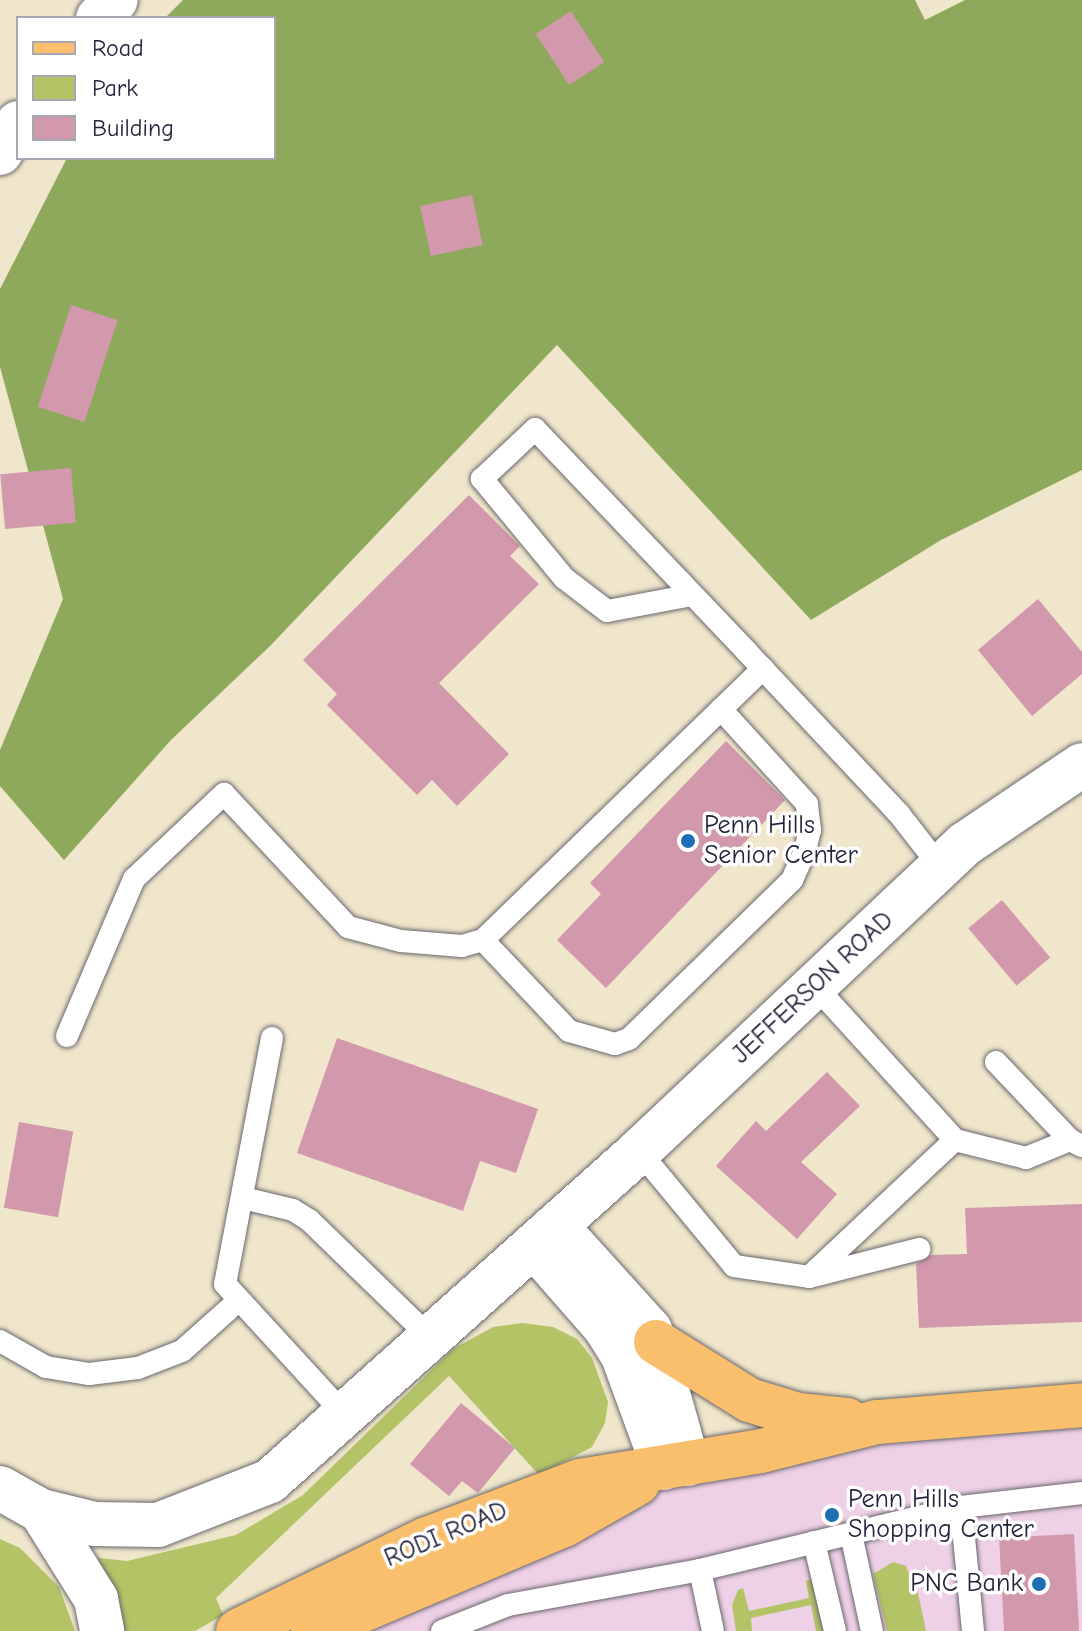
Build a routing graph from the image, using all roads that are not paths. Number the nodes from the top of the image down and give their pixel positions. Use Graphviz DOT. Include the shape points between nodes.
graph roads {
  1 [pos="116,0"];
  2 [pos="100,16"];
  3 [pos="16,126"];
  4 [pos="0,153"];
  5 [pos="692,595"];
  6 [pos="763,669"];
  7 [pos="721,709"];
  8 [pos="1082,765"];
  9 [pos="941,868"];
  10 [pos="483,940"];
  11 [pos="815,986"];
  12 [pos="67,1036"];
  13 [pos="272,1038"];
  14 [pos="996,1062"];
  15 [pos="955,1140"];
  16 [pos="1076,1143"];
  17 [pos="639,1151"];
  18 [pos="243,1198"];
  19 [pos="545,1236"];
  20 [pos="919,1249"];
  21 [pos="809,1277"];
  22 [pos="239,1300"];
  23 [pos="432,1339"];
  24 [pos="0,1341"];
  25 [pos="656,1342"];
  26 [pos="1082,1405"];
  27 [pos="346,1416"];
  28 [pos="877,1422"];
  29 [pos="676,1466"];
  30 [pos="0,1488"];
  31 [pos="1082,1493"];
  32 [pos="961,1507"];
  33 [pos="41,1511"];
  34 [pos="851,1534"];
  35 [pos="814,1542"];
  36 [pos="700,1570"];
  37 [pos="325,1628"];
  38 [pos="454,1629"];
  39 [pos="102,1631"];
  40 [pos="238,1631"];
  41 [pos="713,1631"];
  42 [pos="835,1631"];
  43 [pos="872,1631"];
  44 [pos="973,1631"];
  1 -- 2 [label="street"];
  3 -- 4 [label="street"];
  5 -- 5 [label="lane" via="535,429 482,479 564,578 607,611"];
  5 -- 6 [label="lane"];
  6 -- 7 [label="lane"];
  6 -- 9 [label="lane" via="899,814"];
  7 -- 10 [label="lane"];
  7 -- 10 [label="lane" via="807,804 810,830 805,851 792,880 640,1028 615,1044 569,1031"];
  8 -- 9 [label="street, JEFFERSON ROAD" via="965,844"];
  9 -- 11 [label="street, JEFFERSON ROAD"];
  10 -- 12 [label="lane" via="462,946 401,941 348,927 224,794 134,879"];
  11 -- 15 [label="lane"];
  11 -- 17 [label="street, JEFFERSON ROAD"];
  13 -- 18 [label="lane"];
  14 -- 16 [label="lane"];
  15 -- 16 [label="lane" via="1026,1158"];
  15 -- 21 [label="lane"];
  17 -- 19 [label="street, JEFFERSON ROAD"];
  17 -- 21 [label="lane" via="734,1266"];
  18 -- 22 [label="lane" via="225,1284"];
  18 -- 23 [label="lane" via="293,1210 309,1220"];
  19 -- 23 [label="street, JEFFERSON ROAD"];
  19 -- 25 [label="street" via="634,1309"];
  19 -- 29 [label="street" via="623,1356"];
  20 -- 21 [label="lane"];
  22 -- 24 [label="lane" via="182,1351 138,1368 89,1374 46,1367"];
  22 -- 27 [label="lane"];
  23 -- 27 [label="street, JEFFERSON ROAD"];
  25 -- 28 [label="main road" via="704,1375 774,1409"];
  25 -- 29 [label="street"];
  26 -- 28 [label="main road, RODI ROAD"];
  27 -- 33 [label="street, JEFFERSON ROAD" via="253,1492 158,1525 95,1524"];
  28 -- 29 [label="main road, RODI ROAD"];
  29 -- 37 [label="main road, RODI ROAD" via="564,1525"];
  29 -- 40 [label="main road, RODI ROAD" via="580,1481 441,1534"];
  30 -- 33 [label="street"];
  31 -- 32 [label="lane"];
  32 -- 34 [label="lane"];
  32 -- 44 [label="lane"];
  33 -- 39 [label="street" via="96,1599"];
  34 -- 35 [label="lane"];
  34 -- 43 [label="lane"];
  35 -- 36 [label="lane"];
  35 -- 42 [label="lane"];
  36 -- 38 [label="lane" via="521,1602"];
  36 -- 41 [label="lane"];
}
